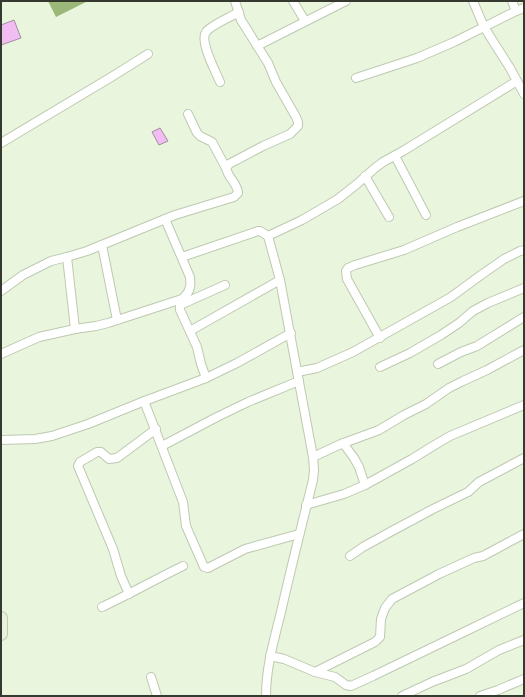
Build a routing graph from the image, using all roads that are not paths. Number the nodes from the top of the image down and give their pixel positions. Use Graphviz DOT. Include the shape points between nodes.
graph roads {
  1 [pos="235,1"];
  2 [pos="293,1"];
  3 [pos="346,1"];
  4 [pos="473,1"];
  5 [pos="512,1"];
  6 [pos="520,9"];
  7 [pos="239,12"];
  8 [pos="305,21"];
  9 [pos="484,27"];
  10 [pos="257,46"];
  11 [pos="148,54"];
  12 [pos="356,78"];
  13 [pos="517,81"];
  14 [pos="220,82"];
  15 [pos="524,94"];
  16 [pos="188,114"];
  17 [pos="1,143"];
  18 [pos="395,156"];
  19 [pos="226,168"];
  20 [pos="366,176"];
  21 [pos="524,201"];
  22 [pos="426,215"];
  23 [pos="389,217"];
  24 [pos="165,219"];
  25 [pos="268,236"];
  26 [pos="102,244"];
  27 [pos="524,250"];
  28 [pos="67,257"];
  29 [pos="182,257"];
  30 [pos="280,280"];
  31 [pos="225,285"];
  32 [pos="524,288"];
  33 [pos="1,292"];
  34 [pos="181,302"];
  35 [pos="524,317"];
  36 [pos="117,320"];
  37 [pos="75,329"];
  38 [pos="190,331"];
  39 [pos="290,333"];
  40 [pos="380,338"];
  41 [pos="524,350"];
  42 [pos="1,354"];
  43 [pos="438,364"];
  44 [pos="380,367"];
  45 [pos="297,372"];
  46 [pos="206,378"];
  47 [pos="299,381"];
  48 [pos="144,401"];
  49 [pos="524,405"];
  50 [pos="156,429"];
  51 [pos="1,440"];
  52 [pos="343,443"];
  53 [pos="162,446"];
  54 [pos="313,457"];
  55 [pos="524,458"];
  56 [pos="365,484"];
  57 [pos="306,505"];
  58 [pos="299,534"];
  59 [pos="524,534"];
  60 [pos="350,556"];
  61 [pos="184,566"];
  62 [pos="129,594"];
  63 [pos="524,602"];
  64 [pos="102,607"];
  65 [pos="1,618"];
  66 [pos="1,634"];
  67 [pos="524,640"];
  68 [pos="270,656"];
  69 [pos="315,672"];
  70 [pos="150,677"];
  71 [pos="524,679"];
  72 [pos="157,696"];
  73 [pos="266,696"];
  74 [pos="402,696"];
  75 [pos="480,696"];
  1 -- 7 [label="street"];
  2 -- 8 [label="street"];
  3 -- 8 [label="street"];
  4 -- 9 [label="street"];
  5 -- 6 [label="street"];
  6 -- 9 [label="street"];
  7 -- 10 [label="street"];
  7 -- 14 [label="street" via="212,27 204,37"];
  8 -- 10 [label="street"];
  9 -- 12 [label="street" via="418,58"];
  9 -- 13 [label="street"];
  10 -- 19 [label="street" via="296,117 298,126 290,134 236,160"];
  11 -- 17 [label="street"];
  13 -- 15 [label="street"];
  13 -- 18 [label="street"];
  16 -- 19 [label="street" via="197,133 212,142"];
  18 -- 20 [label="street"];
  18 -- 22 [label="street"];
  19 -- 24 [label="street" via="238,190 234,197"];
  20 -- 23 [label="street"];
  20 -- 25 [label="street" via="338,199"];
  21 -- 40 [label="street" via="404,250 348,268 347,279"];
  24 -- 26 [label="street"];
  24 -- 29 [label="street"];
  25 -- 29 [label="street" via="258,231"];
  25 -- 30 [label="street"];
  26 -- 28 [label="street"];
  26 -- 36 [label="street"];
  27 -- 40 [label="street" via="504,259 451,298"];
  28 -- 33 [label="street" via="42,265"];
  28 -- 37 [label="street"];
  29 -- 34 [label="street" via="189,272 191,286"];
  30 -- 38 [label="street"];
  30 -- 39 [label="street"];
  31 -- 34 [label="street"];
  32 -- 44 [label="street" via="473,311 441,335"];
  34 -- 36 [label="street"];
  34 -- 38 [label="street" via="180,310"];
  35 -- 43 [label="street" via="477,346"];
  36 -- 37 [label="street"];
  37 -- 42 [label="street" via="39,337"];
  38 -- 46 [label="street"];
  39 -- 45 [label="street"];
  39 -- 46 [label="street"];
  40 -- 45 [label="street" via="317,368"];
  41 -- 52 [label="street" via="449,388 380,430"];
  45 -- 47 [label="street"];
  46 -- 48 [label="street"];
  47 -- 53 [label="street" via="248,402"];
  47 -- 54 [label="street"];
  48 -- 50 [label="street"];
  48 -- 51 [label="street" via="64,433 35,439"];
  49 -- 56 [label="street" via="450,436"];
  50 -- 53 [label="street"];
  50 -- 62 [label="street" via="117,458 109,459 101,452 97,452 80,462 78,466"];
  52 -- 54 [label="street"];
  52 -- 56 [label="street" via="359,467"];
  53 -- 58 [label="street" via="183,502 186,526 204,567 208,568 245,549"];
  54 -- 57 [label="street" via="313,480"];
  55 -- 60 [label="street" via="479,482 468,492"];
  56 -- 57 [label="street" via="344,494"];
  57 -- 58 [label="street"];
  58 -- 68 [label="street"];
  59 -- 69 [label="street" via="483,556 438,574 392,599 385,608 381,619 380,637 376,642"];
  61 -- 62 [label="street"];
  62 -- 64 [label="street"];
  63 -- 69 [label="street" via="351,686 335,677"];
  65 -- 66 [label="main road"];
  67 -- 74 [label="street"];
  68 -- 69 [label="street"];
  68 -- 73 [label="street"];
  70 -- 72 [label="street"];
  71 -- 75 [label="street"];
}
